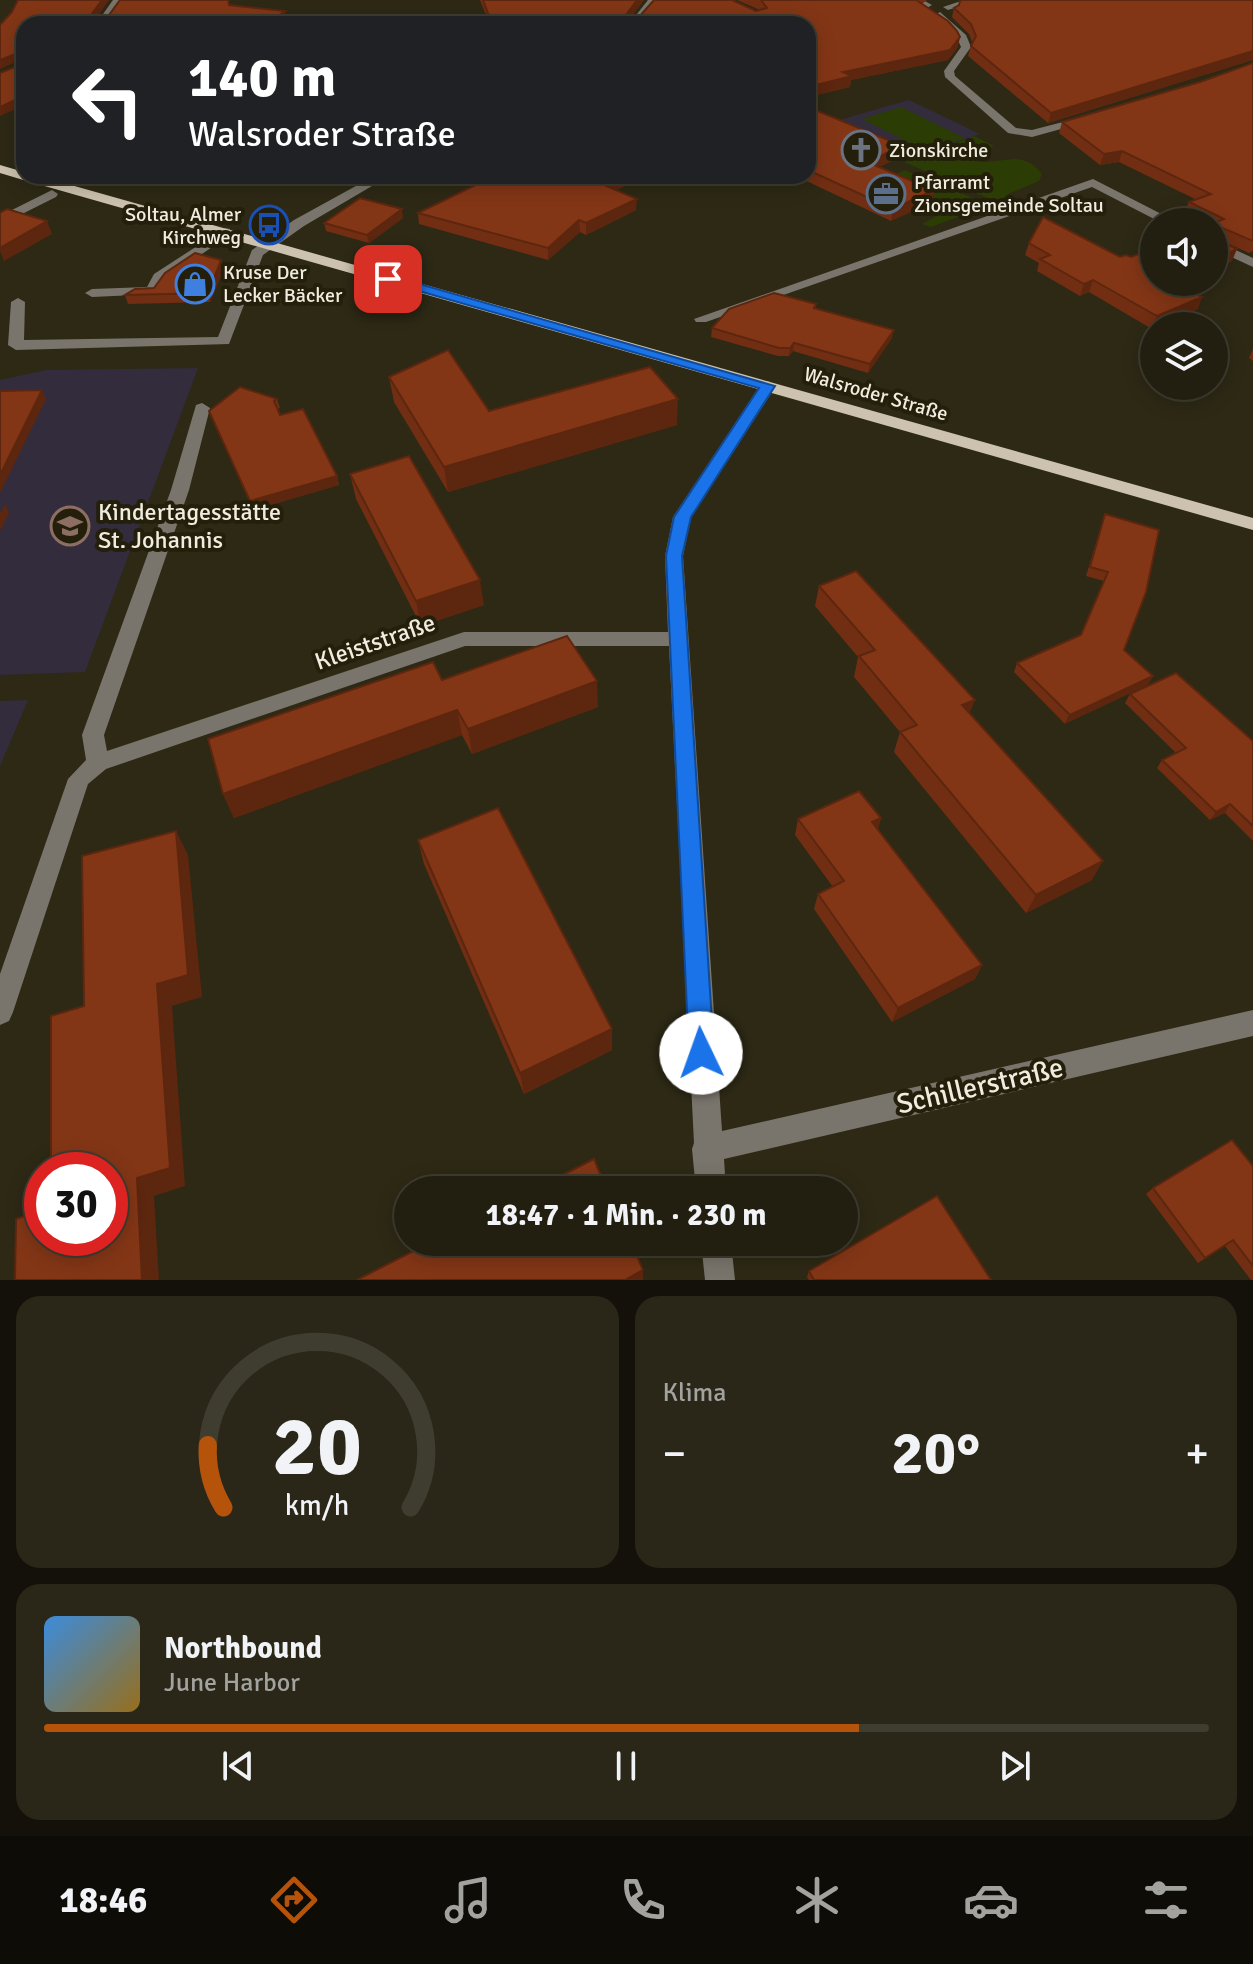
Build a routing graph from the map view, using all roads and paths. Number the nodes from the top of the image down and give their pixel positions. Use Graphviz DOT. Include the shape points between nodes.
graph roads {
  1 [pos="653,0"];
  2 [pos="914,0"];
  3 [pos="975,0"];
  4 [pos="944,11"];
  5 [pos="640,16"];
  6 [pos="1101,114"];
  7 [pos="53,184"];
  8 [pos="369,184"];
  9 [pos="52,194"];
  10 [pos="1142,208"];
  11 [pos="0,221"];
  12 [pos="225,232"];
  13 [pos="268,245"];
  14 [pos="1228,251"];
  15 [pos="1253,263"];
  16 [pos="92,293"];
  17 [pos="18,302"];
  18 [pos="701,319"];
  19 [pos="768,386"];
  20 [pos="202,408"];
  21 [pos="1253,524"];
  22 [pos="680,639"];
  23 [pos="98,763"];
  24 [pos="0,1012"];
  25 [pos="1253,1023"];
  26 [pos="706,1149"];
  27 [pos="709,1176"];
  28 [pos="717,1256"];
  29 [pos="720,1280"];
  1 -- 5 [label="street"];
  2 -- 4 [label="street" via="927,5 922,10"];
  3 -- 4 [label="street"];
  4 -- 6 [label="street" via="966,47 950,77 1007,128 1041,132"];
  7 -- 12 [label="main road, Walsroder Straße"];
  8 -- 13 [label="street"];
  9 -- 11 [label="street"];
  10 -- 18 [label="street" via="1093,183"];
  12 -- 13 [label="main road, Walsroder Straße"];
  12 -- 16 [label="street" via="159,277 152,291"];
  13 -- 17 [label="street" via="253,257 224,341 16,345"];
  13 -- 19 [label="main road, Walsroder Straße"];
  14 -- 15 [label="street"];
  19 -- 21 [label="main road, Walsroder Straße"];
  19 -- 22 [label="street" via="682,517 674,556"];
  20 -- 23 [label="street" via="180,490 93,735"];
  22 -- 23 [label="street, Kleiststraße" via="464,639"];
  22 -- 26 [label="street"];
  23 -- 24 [label="street" via="79,779"];
  25 -- 26 [label="street, Schillerstraße"];
  26 -- 27 [label="street"];
  28 -- 29 [label="street"];
}
